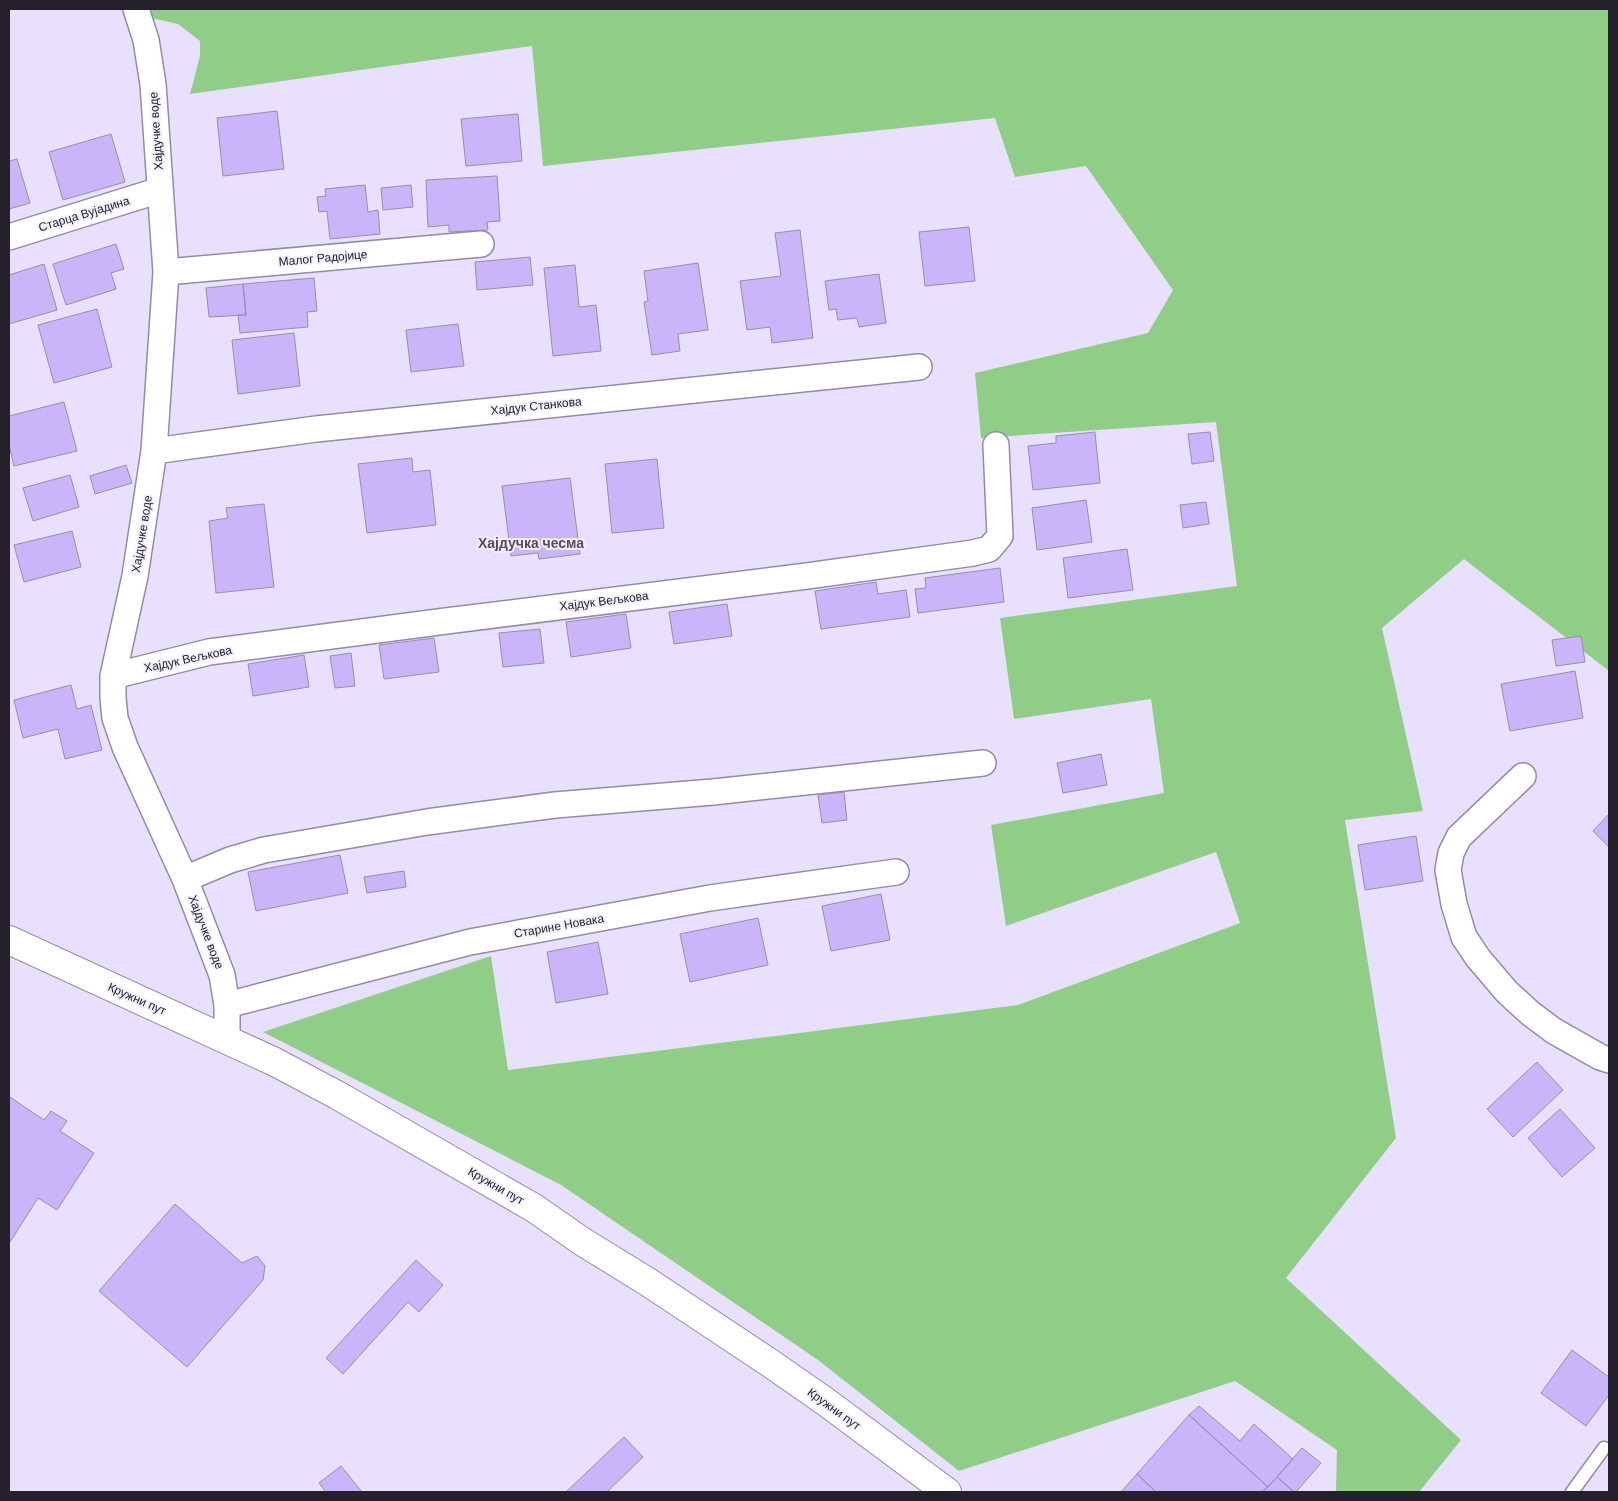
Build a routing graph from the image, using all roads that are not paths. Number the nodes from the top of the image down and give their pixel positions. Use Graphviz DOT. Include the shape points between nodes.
graph roads {
  1 [pos="136,9"];
  2 [pos="160,190"];
  3 [pos="9,237"];
  4 [pos="480,244"];
  5 [pos="166,272"];
  6 [pos="919,367"];
  7 [pos="996,445"];
  8 [pos="154,451"];
  9 [pos="113,676"];
  10 [pos="983,763"];
  11 [pos="1523,776"];
  12 [pos="896,872"];
  13 [pos="185,879"];
  14 [pos="9,940"];
  15 [pos="227,1005"];
  16 [pos="224,1038"];
  17 [pos="1609,1060"];
  18 [pos="1604,1448"];
  19 [pos="947,1492"];
  20 [pos="1572,1492"];
  1 -- 2 [label="street, Хајдучке воде" via="146,40 153,84"];
  2 -- 3 [label="street, Старца Вујадина"];
  2 -- 5 [label="street, Хајдучке воде"];
  4 -- 5 [label="street, Малог Радојице"];
  5 -- 8 [label="street, Хајдучке воде"];
  6 -- 8 [label="street, Хајдук Станкова" via="316,429"];
  7 -- 9 [label="street, Хајдук Вељкова" via="1000,536 989,549 807,576 209,652"];
  8 -- 9 [label="street, Хајдучке воде" via="135,576"];
  9 -- 13 [label="street, Хајдучке воде" via="116,718 125,747"];
  10 -- 13 [label="street" via="427,822 264,850"];
  11 -- 17 [label="street" via="1459,837 1451,853 1448,870 1454,904 1464,937 1507,992 1554,1031"];
  12 -- 15 [label="street, Старине Новака" via="710,898 470,942"];
  13 -- 15 [label="street, Хајдучке воде" via="222,975"];
  14 -- 16 [label="main road, Кружни пут"];
  15 -- 16 [label="street, Хајдучке воде"];
  16 -- 19 [label="main road, Кружни пут" via="337,1095 534,1208 770,1363"];
  18 -- 20 [label="lane"];
}
